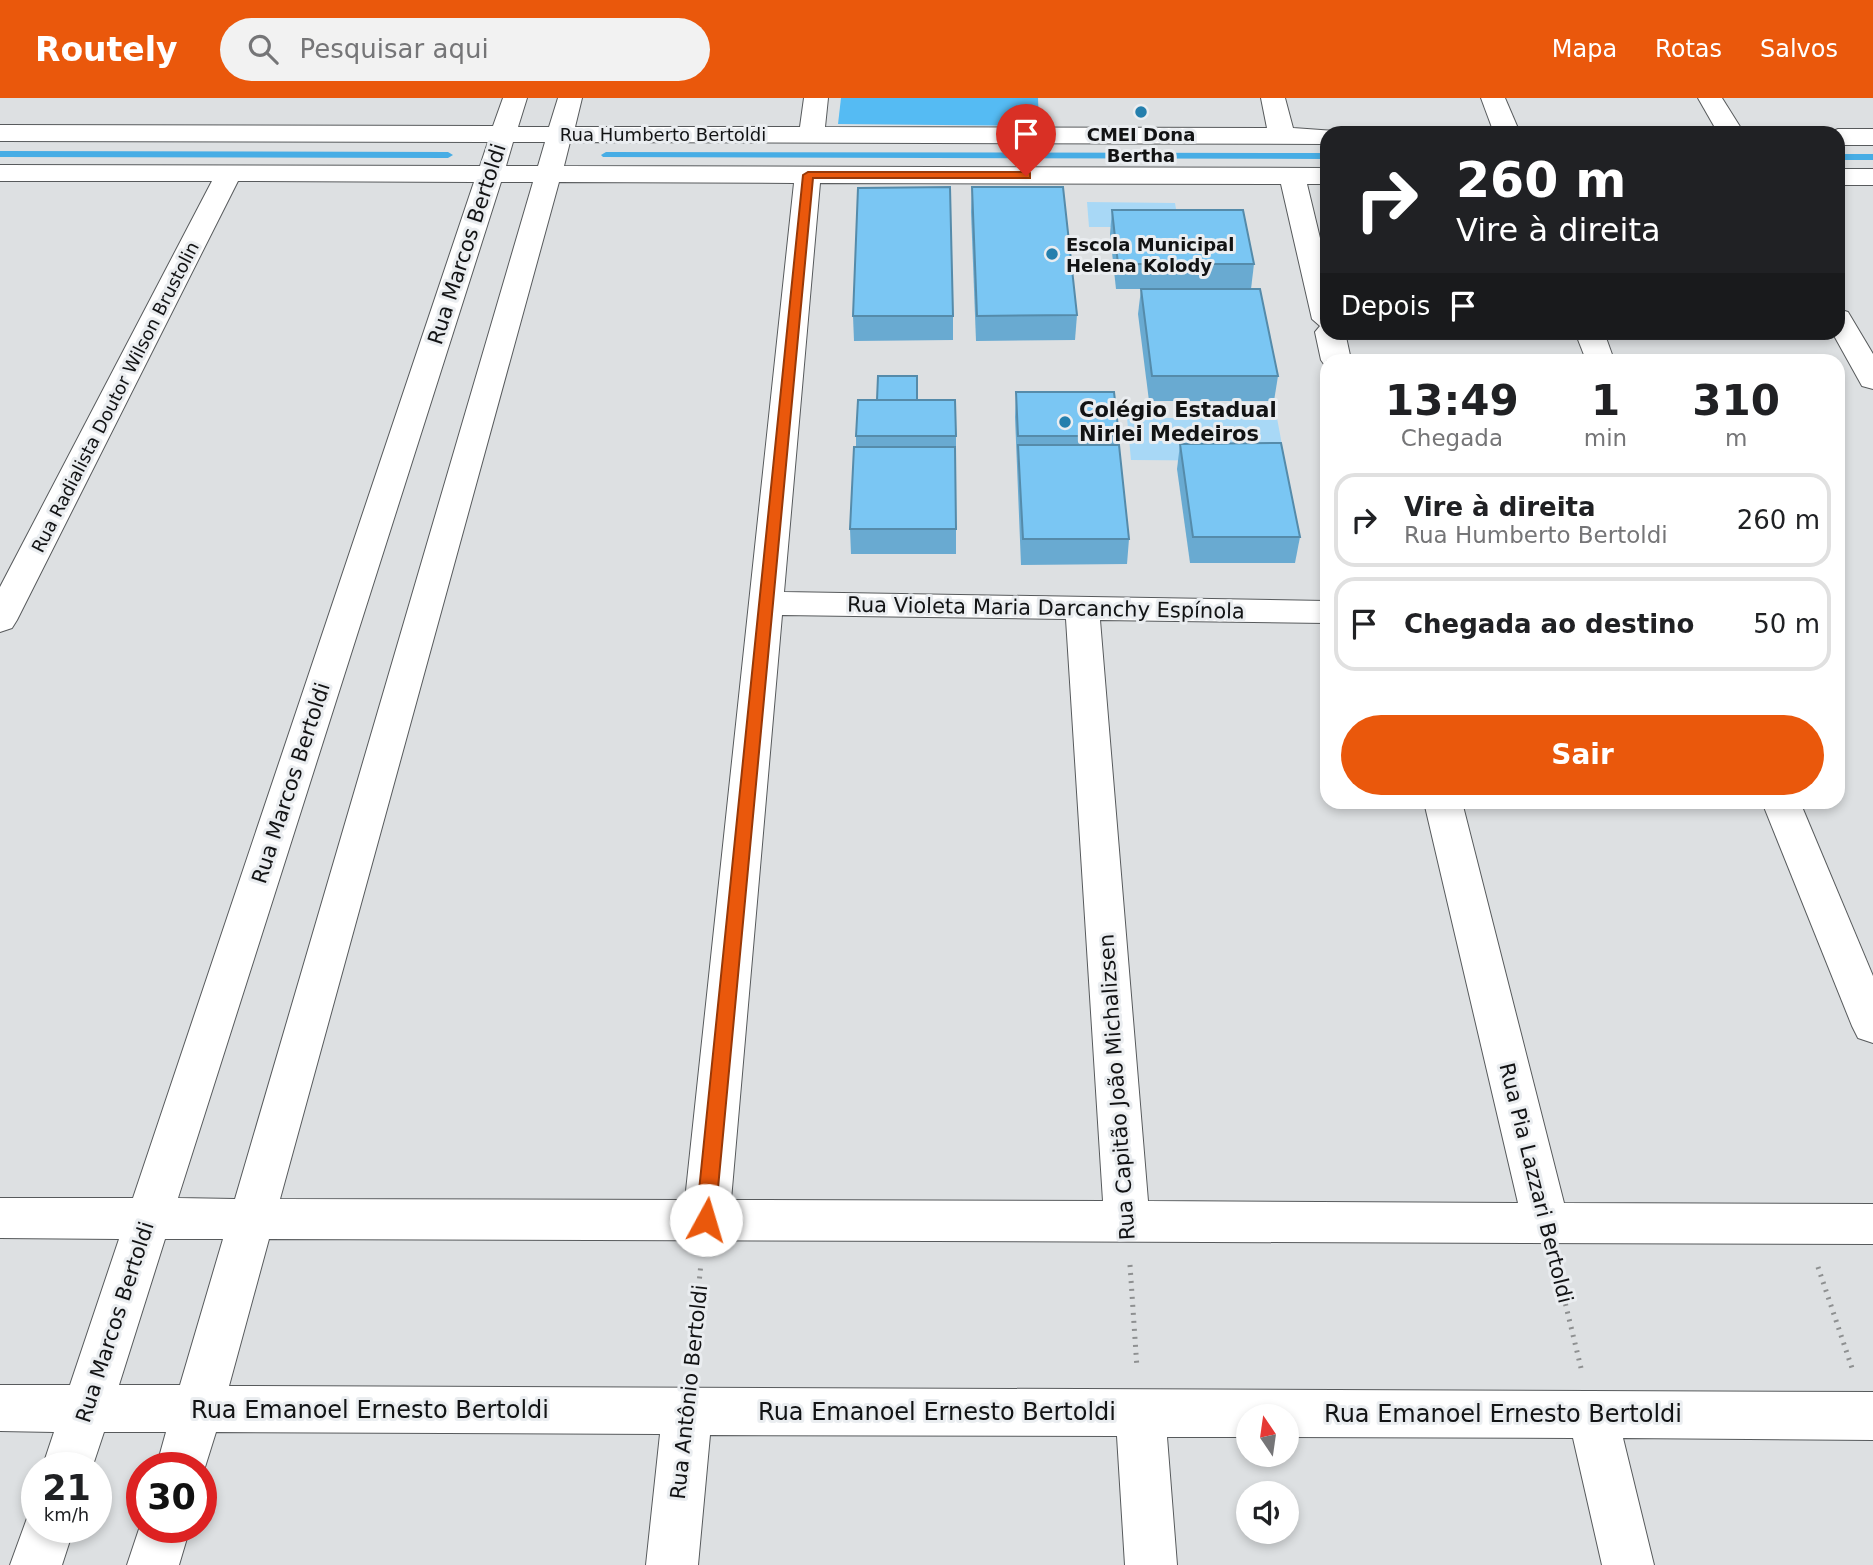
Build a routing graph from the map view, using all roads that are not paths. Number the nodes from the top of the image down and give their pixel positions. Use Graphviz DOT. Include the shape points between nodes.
graph roads {
  1 [pos="515,98"];
  2 [pos="570,98"];
  3 [pos="816,98"];
  4 [pos="1273,98"];
  5 [pos="1493,98"];
  6 [pos="1710,98"];
  7 [pos="1504,126"];
  8 [pos="1727,126"];
  9 [pos="0,133"];
  10 [pos="503,134"];
  11 [pos="560,134"];
  12 [pos="812,134"];
  13 [pos="1282,136"];
  14 [pos="1320,136"];
  15 [pos="1845,137"];
  16 [pos="1873,137"];
  17 [pos="0,173"];
  18 [pos="229,174"];
  19 [pos="490,174"];
  20 [pos="549,174"];
  21 [pos="808,175"];
  22 [pos="1292,176"];
  23 [pos="1320,176"];
  24 [pos="1845,177"];
  25 [pos="1873,177"];
  26 [pos="1320,294"];
  27 [pos="1845,330"];
  28 [pos="1873,380"];
  29 [pos="766,603"];
  30 [pos="1082,608"];
  31 [pos="1320,612"];
  32 [pos="0,620"];
  33 [pos="1445,809"];
  34 [pos="1784,809"];
  35 [pos="1873,1026"];
  36 [pos="0,1218"];
  37 [pos="149,1218"];
  38 [pos="251,1218"];
  39 [pos="706,1220"];
  40 [pos="1127,1222"];
  41 [pos="1546,1223"];
  42 [pos="1873,1224"];
  43 [pos="0,1408"];
  44 [pos="87,1408"];
  45 [pos="197,1409"];
  46 [pos="687,1410"];
  47 [pos="1140,1412"];
  48 [pos="1592,1415"];
  49 [pos="1870,1416"];
  50 [pos="72,1452"];
  51 [pos="185,1452"];
  52 [pos="43,1543"];
  53 [pos="160,1543"];
  54 [pos="36,1565"];
  55 [pos="153,1565"];
  56 [pos="672,1565"];
  57 [pos="1151,1565"];
  58 [pos="1628,1565"];
  1 -- 10 [label="street, Rua Marcos Bertoldi"];
  2 -- 11 [label="street"];
  3 -- 12 [label="street"];
  4 -- 13 [label="street"];
  5 -- 7 [label="street"];
  6 -- 8 [label="street"];
  9 -- 10 [label="street, Rua Humberto Bertoldi"];
  10 -- 11 [label="street, Rua Humberto Bertoldi"];
  10 -- 19 [label="street, Rua Marcos Bertoldi"];
  11 -- 12 [label="street, Rua Humberto Bertoldi"];
  11 -- 20 [label="street"];
  12 -- 13 [label="street, Rua Humberto Bertoldi"];
  13 -- 14 [label="street, Rua Humberto Bertoldi"];
  15 -- 16 [label="street"];
  17 -- 18 [label="street, Rua Humberto Bertoldi"];
  18 -- 19 [label="street, Rua Humberto Bertoldi"];
  18 -- 32 [label="street, Rua Radialista Doutor Wilson Brustolin"];
  19 -- 20 [label="street, Rua Humberto Bertoldi"];
  19 -- 37 [label="street, Rua Marcos Bertoldi"];
  20 -- 21 [label="street, Rua Humberto Bertoldi"];
  20 -- 38 [label="street"];
  21 -- 22 [label="street, Rua Humberto Bertoldi"];
  21 -- 29 [label="street"];
  22 -- 23 [label="street, Rua Humberto Bertoldi"];
  22 -- 26 [label="street"];
  24 -- 25 [label="street"];
  27 -- 28 [label="street"];
  29 -- 30 [label="street, Rua Violeta Maria Darcanchy Espínola"];
  29 -- 39 [label="street"];
  30 -- 31 [label="street, Rua Violeta Maria Darcanchy Espínola"];
  30 -- 40 [label="street, Rua Capitão João Michalizsen"];
  33 -- 41 [label="street, Rua Pia Lazzari Bertoldi"];
  34 -- 35 [label="street"];
  36 -- 37 [label="street"];
  37 -- 38 [label="street"];
  37 -- 44 [label="street, Rua Marcos Bertoldi"];
  38 -- 39 [label="street"];
  38 -- 45 [label="street"];
  39 -- 40 [label="street"];
  40 -- 41 [label="street"];
  41 -- 42 [label="street"];
  43 -- 44 [label="street, Rua Emanoel Ernesto Bertoldi"];
  44 -- 45 [label="street, Rua Emanoel Ernesto Bertoldi"];
  44 -- 50 [label="street, Rua Marcos Bertoldi"];
  45 -- 46 [label="street, Rua Emanoel Ernesto Bertoldi"];
  45 -- 51 [label="street"];
  46 -- 47 [label="street, Rua Emanoel Ernesto Bertoldi"];
  46 -- 56 [label="street, Rua Antônio Bertoldi"];
  47 -- 48 [label="street, Rua Emanoel Ernesto Bertoldi"];
  47 -- 57 [label="street"];
  48 -- 49 [label="street, Rua Emanoel Ernesto Bertoldi"];
  48 -- 58 [label="street"];
  52 -- 54 [label="street"];
  53 -- 55 [label="street"];
}
